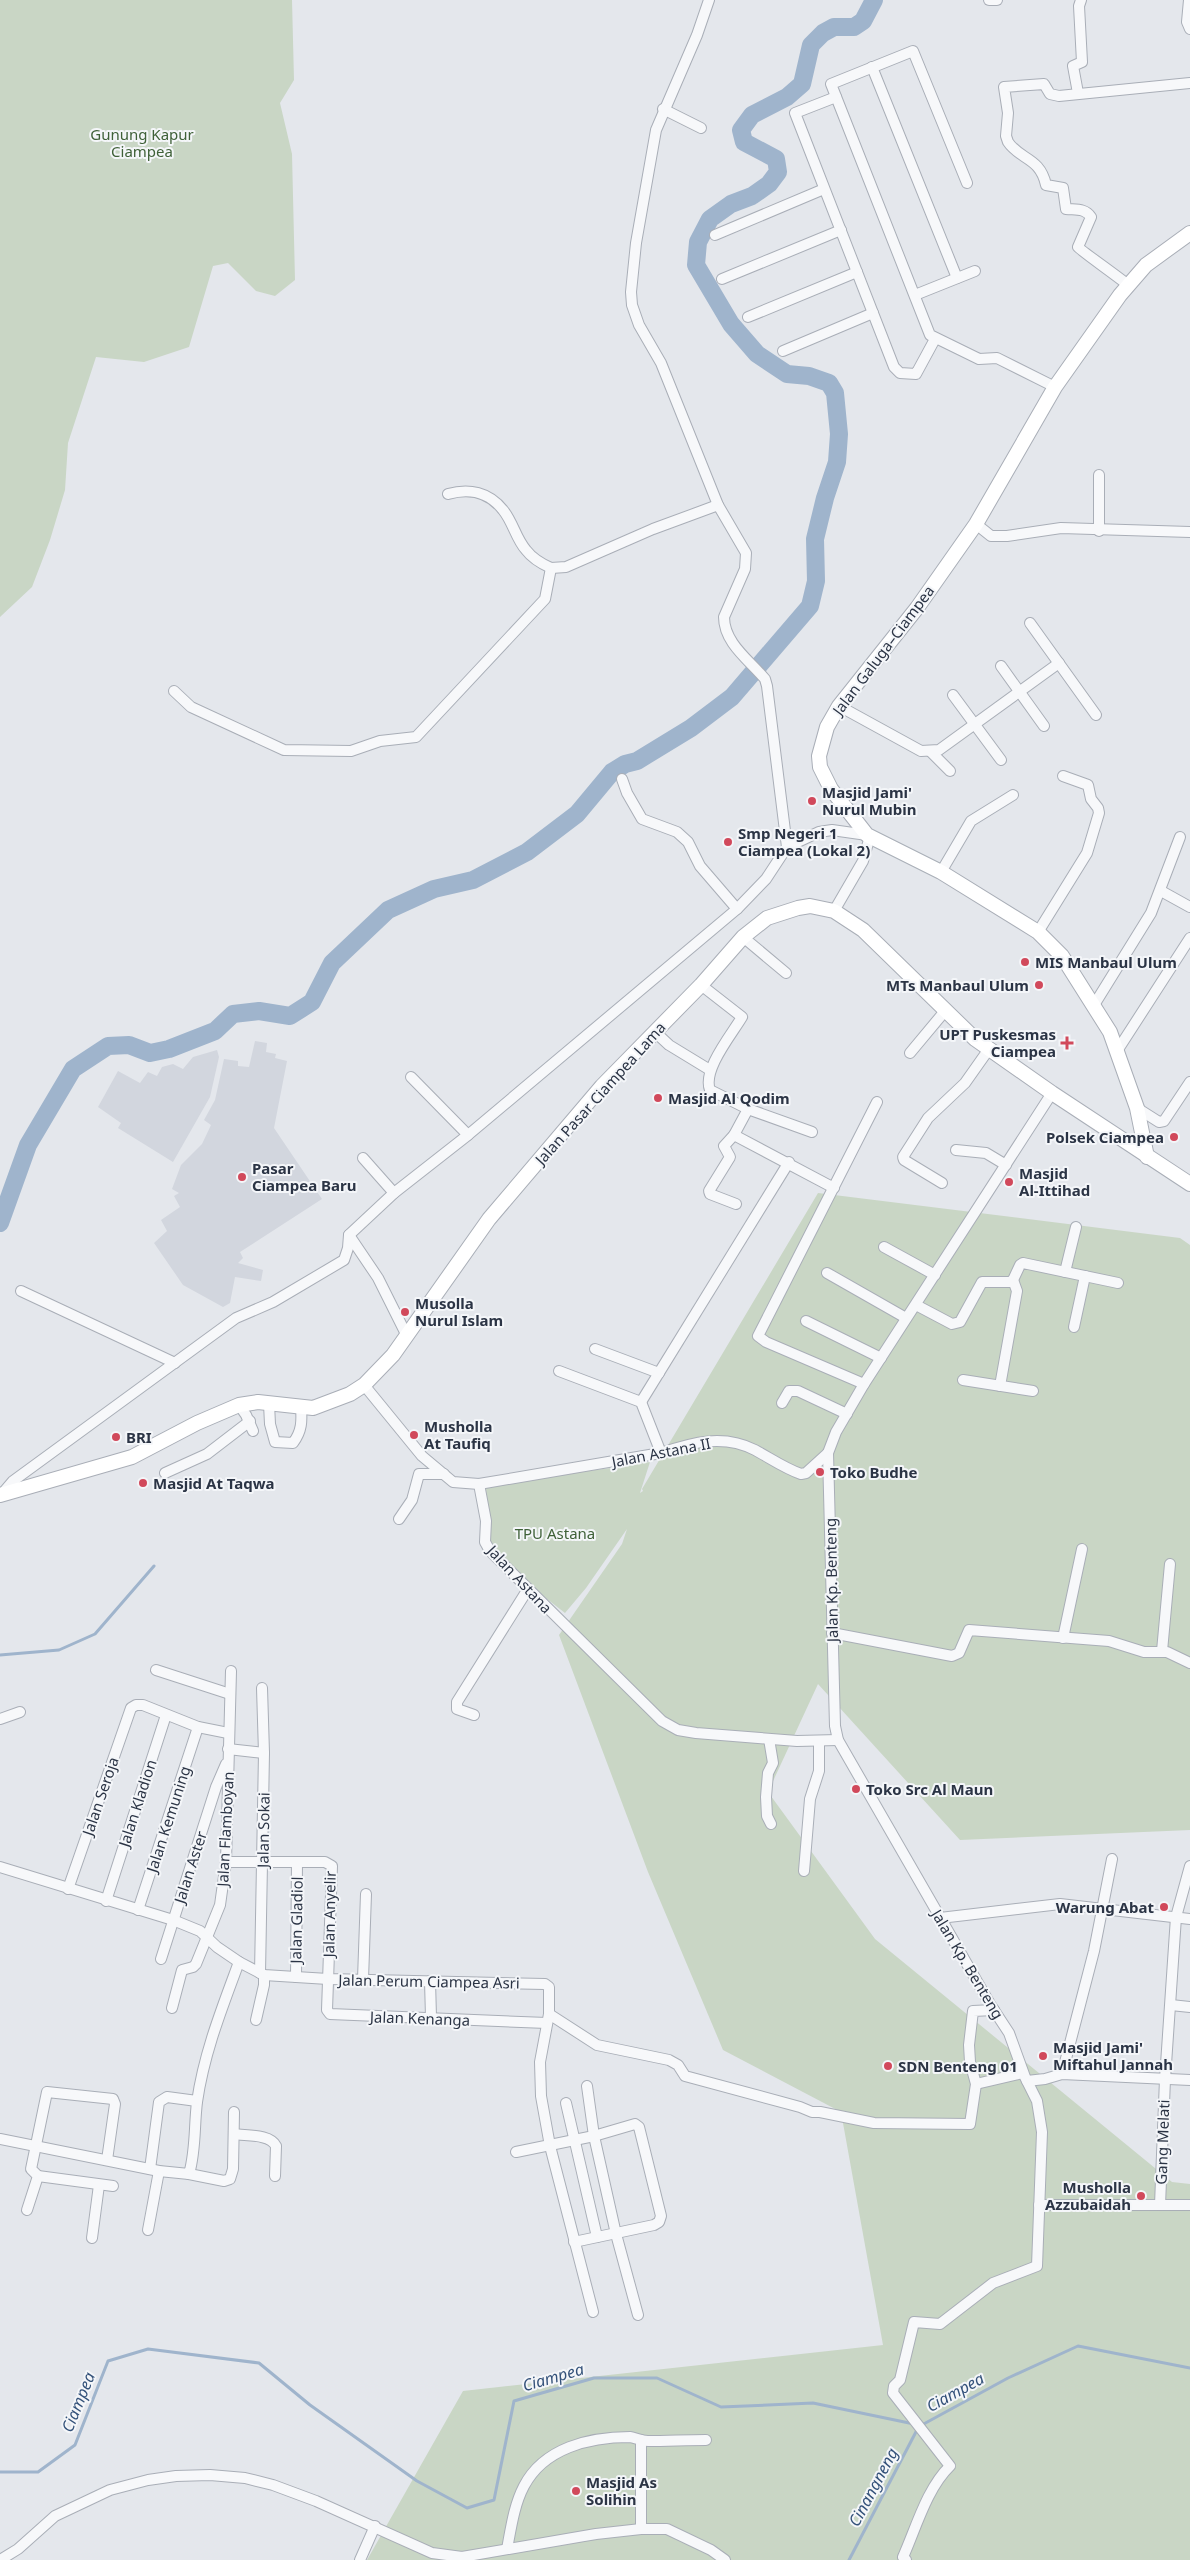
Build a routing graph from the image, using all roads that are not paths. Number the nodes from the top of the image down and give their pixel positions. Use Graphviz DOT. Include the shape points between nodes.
graph roads {
  1 [pos="709,0"];
  2 [pos="989,0"];
  3 [pos="997,0"];
  4 [pos="1081,0"];
  5 [pos="1189,0"];
  6 [pos="1190,29"];
  7 [pos="872,68"];
  8 [pos="1190,83"];
  9 [pos="1078,93"];
  10 [pos="836,97"];
  11 [pos="663,109"];
  12 [pos="701,128"];
  13 [pos="967,182"];
  14 [pos="824,189"];
  15 [pos="840,230"];
  16 [pos="1190,234"];
  17 [pos="715,235"];
  18 [pos="975,271"];
  19 [pos="857,272"];
  20 [pos="956,278"];
  21 [pos="722,280"];
  22 [pos="1128,285"];
  23 [pos="915,295"];
  24 [pos="873,313"];
  25 [pos="748,317"];
  26 [pos="936,339"];
  27 [pos="783,351"];
  28 [pos="1055,387"];
  29 [pos="1099,475"];
  30 [pos="448,494"];
  31 [pos="718,505"];
  32 [pos="976,524"];
  33 [pos="1099,531"];
  34 [pos="1190,532"];
  35 [pos="550,568"];
  36 [pos="1030,623"];
  37 [pos="1059,663"];
  38 [pos="1001,666"];
  39 [pos="174,691"];
  40 [pos="1020,691"];
  41 [pos="953,695"];
  42 [pos="839,706"];
  43 [pos="1096,715"];
  44 [pos="975,724"];
  45 [pos="1044,726"];
  46 [pos="930,751"];
  47 [pos="1001,760"];
  48 [pos="950,771"];
  49 [pos="1063,776"];
  50 [pos="622,779"];
  51 [pos="1013,795"];
  52 [pos="868,836"];
  53 [pos="1180,837"];
  54 [pos="788,847"];
  55 [pos="941,872"];
  56 [pos="1160,891"];
  57 [pos="1190,907"];
  58 [pos="737,909"];
  59 [pos="834,911"];
  60 [pos="1038,932"];
  61 [pos="743,936"];
  62 [pos="1190,938"];
  63 [pos="786,973"];
  64 [pos="701,984"];
  65 [pos="1094,1005"];
  66 [pos="945,1012"];
  67 [pos="654,1031"];
  68 [pos="989,1049"];
  69 [pos="1118,1050"];
  70 [pos="910,1053"];
  71 [pos="710,1070"];
  72 [pos="412,1077"];
  73 [pos="1190,1082"];
  74 [pos="1052,1093"];
  75 [pos="877,1102"];
  76 [pos="1137,1108"];
  77 [pos="748,1109"];
  78 [pos="812,1132"];
  79 [pos="468,1135"];
  80 [pos="734,1135"];
  81 [pos="956,1150"];
  82 [pos="1147,1157"];
  83 [pos="363,1158"];
  84 [pos="789,1162"];
  85 [pos="1006,1165"];
  86 [pos="942,1183"];
  87 [pos="1190,1184"];
  88 [pos="834,1188"];
  89 [pos="394,1193"];
  90 [pos="736,1204"];
  91 [pos="1076,1227"];
  92 [pos="349,1236"];
  93 [pos="884,1247"];
  94 [pos="1065,1272"];
  95 [pos="827,1273"];
  96 [pos="935,1275"];
  97 [pos="1085,1276"];
  98 [pos="1013,1280"];
  99 [pos="1118,1284"];
  100 [pos="21,1291"];
  101 [pos="916,1305"];
  102 [pos="906,1318"];
  103 [pos="806,1321"];
  104 [pos="1074,1327"];
  105 [pos="407,1336"];
  106 [pos="595,1349"];
  107 [pos="881,1358"];
  108 [pos="175,1363"];
  109 [pos="559,1371"];
  110 [pos="659,1373"];
  111 [pos="963,1380"];
  112 [pos="864,1384"];
  113 [pos="364,1385"];
  114 [pos="1000,1386"];
  115 [pos="1034,1391"];
  116 [pos="640,1402"];
  117 [pos="269,1404"];
  118 [pos="782,1404"];
  119 [pos="239,1406"];
  120 [pos="300,1407"];
  121 [pos="847,1414"];
  122 [pos="661,1453"];
  123 [pos="828,1453"];
  124 [pos="165,1473"];
  125 [pos="444,1474"];
  126 [pos="479,1484"];
  127 [pos="1,1495"];
  128 [pos="399,1519"];
  129 [pos="1082,1549"];
  130 [pos="1170,1564"];
  131 [pos="528,1589"];
  132 [pos="832,1633"];
  133 [pos="1063,1638"];
  134 [pos="1162,1652"];
  135 [pos="1190,1664"];
  136 [pos="156,1670"];
  137 [pos="231,1672"];
  138 [pos="262,1688"];
  139 [pos="230,1694"];
  140 [pos="20,1712"];
  141 [pos="166,1715"];
  142 [pos="474,1715"];
  143 [pos="0,1719"];
  144 [pos="198,1727"];
  145 [pos="228,1733"];
  146 [pos="768,1739"];
  147 [pos="838,1740"];
  148 [pos="819,1741"];
  149 [pos="264,1752"];
  150 [pos="228,1754"];
  151 [pos="771,1824"];
  152 [pos="1112,1860"];
  153 [pos="226,1862"];
  154 [pos="262,1862"];
  155 [pos="297,1862"];
  156 [pos="1190,1866"];
  157 [pos="0,1867"];
  158 [pos="804,1871"];
  159 [pos="68,1889"];
  160 [pos="366,1894"];
  161 [pos="108,1896"];
  162 [pos="1102,1909"];
  163 [pos="138,1910"];
  164 [pos="1176,1917"];
  165 [pos="940,1918"];
  166 [pos="1190,1919"];
  167 [pos="173,1920"];
  168 [pos="207,1936"];
  169 [pos="161,1959"];
  170 [pos="239,1962"];
  171 [pos="262,1974"];
  172 [pos="296,1977"];
  173 [pos="328,1979"];
  174 [pos="363,1979"];
  175 [pos="430,1981"];
  176 [pos="1171,2005"];
  177 [pos="1190,2007"];
  178 [pos="172,2008"];
  179 [pos="994,2010"];
  180 [pos="432,2017"];
  181 [pos="548,2019"];
  182 [pos="256,2020"];
  183 [pos="1062,2074"];
  184 [pos="1025,2077"];
  185 [pos="1165,2079"];
  186 [pos="1190,2080"];
  187 [pos="976,2084"];
  188 [pos="587,2086"];
  189 [pos="197,2101"];
  190 [pos="566,2103"];
  191 [pos="234,2112"];
  192 [pos="234,2134"];
  193 [pos="594,2136"];
  194 [pos="0,2139"];
  195 [pos="573,2140"];
  196 [pos="35,2146"];
  197 [pos="550,2146"];
  198 [pos="516,2152"];
  199 [pos="107,2160"];
  200 [pos="155,2170"];
  201 [pos="190,2174"];
  202 [pos="38,2176"];
  203 [pos="275,2176"];
  204 [pos="99,2185"];
  205 [pos="113,2186"];
  206 [pos="1038,2205"];
  207 [pos="1160,2205"];
  208 [pos="1190,2205"];
  209 [pos="27,2210"];
  210 [pos="148,2230"];
  211 [pos="616,2234"];
  212 [pos="92,2238"];
  213 [pos="597,2238"];
  214 [pos="574,2242"];
  215 [pos="593,2312"];
  216 [pos="638,2315"];
  217 [pos="641,2440"];
  218 [pos="706,2440"];
  219 [pos="375,2526"];
  220 [pos="641,2528"];
  221 [pos="507,2549"];
  222 [pos="0,2560"];
  223 [pos="360,2560"];
  224 [pos="725,2560"];
  225 [pos="906,2560"];
  1 -- 11 [label="street" via="682,71"];
  2 -- 3 [label="street"];
  4 -- 9 [label="street" via="1082,62 1073,66"];
  5 -- 6 [label="street" via="1187,22"];
  7 -- 10 [label="street" via="831,84"];
  7 -- 13 [label="street" via="914,51"];
  7 -- 20 [label="street"];
  8 -- 9 [label="street"];
  9 -- 22 [label="street" via="1050,94 1044,84 1038,83 1004,87 1008,113 1006,136 1011,146 1037,166 1046,184 1063,188 1066,209 1085,211 1091,217 1079,249 1081,252 1100,262"];
  10 -- 14 [label="street" via="795,113"];
  10 -- 23 [label="street"];
  11 -- 12 [label="street"];
  11 -- 31 [label="street" via="656,130 636,243 632,305 639,325 661,363"];
  14 -- 15 [label="street"];
  14 -- 17 [label="street"];
  15 -- 19 [label="street"];
  15 -- 21 [label="street"];
  16 -- 22 [label="main road, Jalan Galuga–Ciampea" via="1146,265"];
  18 -- 20 [label="street"];
  19 -- 24 [label="street"];
  19 -- 25 [label="street"];
  20 -- 23 [label="street"];
  22 -- 28 [label="main road, Jalan Galuga–Ciampea"];
  23 -- 26 [label="street" via="930,335"];
  24 -- 26 [label="street" via="894,367 900,373 916,374"];
  24 -- 27 [label="street"];
  26 -- 28 [label="street" via="979,359 997,358"];
  28 -- 32 [label="main road, Jalan Galuga–Ciampea"];
  29 -- 33 [label="street"];
  30 -- 35 [label="street" via="476,491 490,499 503,510 526,550"];
  31 -- 35 [label="street" via="566,567"];
  31 -- 54 [label="street" via="746,553 745,568 724,617 724,625 728,638 765,679"];
  32 -- 33 [label="street" via="991,536 1060,528"];
  32 -- 42 [label="main road, Jalan Galuga–Ciampea" via="917,608"];
  33 -- 34 [label="street"];
  35 -- 39 [label="street" via="545,599 416,737 380,741 351,751 284,750 191,708"];
  36 -- 37 [label="street"];
  37 -- 40 [label="street"];
  37 -- 43 [label="street"];
  38 -- 40 [label="street"];
  40 -- 44 [label="street"];
  40 -- 45 [label="street"];
  41 -- 44 [label="street"];
  42 -- 46 [label="street" via="921,751"];
  42 -- 52 [label="main road, Jalan Galuga–Ciampea" via="820,746 820,767 840,804"];
  44 -- 46 [label="street" via="939,750"];
  44 -- 47 [label="street"];
  46 -- 48 [label="street"];
  49 -- 60 [label="street" via="1088,785 1091,800 1099,810 1087,853"];
  50 -- 58 [label="street" via="642,819 677,832 688,842 700,866"];
  51 -- 55 [label="street" via="971,821"];
  52 -- 54 [label="street" via="832,830 819,832"];
  52 -- 55 [label="main road, Jalan Galuga–Ciampea"];
  52 -- 59 [label="street" via="863,861"];
  53 -- 56 [label="street"];
  54 -- 58 [label="street" via="766,879"];
  55 -- 60 [label="main road, Jalan Galuga–Ciampea"];
  56 -- 57 [label="street"];
  56 -- 65 [label="street" via="1151,913"];
  58 -- 79 [label="street"];
  59 -- 61 [label="main road, Jalan Pasar Ciampea Lama" via="810,906 798,908 767,918"];
  59 -- 66 [label="main road, Jalan Pasar Ciampea Lama" via="863,930"];
  60 -- 65 [label="main road, Jalan Galuga–Ciampea" via="1062,956"];
  61 -- 63 [label="street"];
  61 -- 64 [label="main road, Jalan Pasar Ciampea Lama"];
  62 -- 69 [label="street"];
  64 -- 67 [label="main road, Jalan Pasar Ciampea Lama"];
  64 -- 71 [label="street" via="745,1013"];
  65 -- 69 [label="main road, Jalan Galuga–Ciampea"];
  66 -- 68 [label="main road, Jalan Pasar Ciampea Lama"];
  66 -- 70 [label="street"];
  67 -- 71 [label="street" via="669,1045"];
  67 -- 105 [label="main road, Jalan Pasar Ciampea Lama" via="602,1086 489,1219"];
  68 -- 74 [label="main road, Jalan Pasar Ciampea Lama"];
  68 -- 86 [label="street" via="964,1083 928,1118 903,1156 904,1160"];
  69 -- 76 [label="main road, Jalan Galuga–Ciampea"];
  71 -- 77 [label="street" via="707,1084 710,1090"];
  72 -- 79 [label="street"];
  73 -- 76 [label="street" via="1164,1121 1159,1122"];
  74 -- 82 [label="main road, Jalan Pasar Ciampea Lama"];
  74 -- 85 [label="street, Jalan Kp. Benteng"];
  75 -- 88 [label="street"];
  76 -- 82 [label="main road, Jalan Galuga–Ciampea"];
  77 -- 78 [label="street"];
  77 -- 80 [label="street"];
  79 -- 89 [label="street"];
  80 -- 84 [label="street"];
  80 -- 90 [label="street" via="724,1146 730,1158 709,1192"];
  81 -- 85 [label="street" via="986,1153"];
  82 -- 87 [label="main road, Jalan Pasar Ciampea Lama"];
  83 -- 89 [label="street"];
  84 -- 88 [label="street"];
  84 -- 110 [label="street"];
  85 -- 96 [label="street, Jalan Kp. Benteng"];
  88 -- 112 [label="street" via="758,1336"];
  89 -- 92 [label="street"];
  91 -- 94 [label="street"];
  92 -- 105 [label="street" via="378,1278"];
  92 -- 108 [label="street" via="344,1260 273,1302 236,1318"];
  93 -- 96 [label="street"];
  94 -- 97 [label="street"];
  94 -- 98 [label="street" via="1023,1264"];
  95 -- 102 [label="street"];
  96 -- 101 [label="street, Jalan Kp. Benteng"];
  97 -- 99 [label="street"];
  97 -- 104 [label="street"];
  98 -- 101 [label="street" via="1006,1283 982,1282 956,1324"];
  98 -- 114 [label="street" via="1017,1291"];
  100 -- 108 [label="street"];
  101 -- 102 [label="street, Jalan Kp. Benteng"];
  102 -- 107 [label="street, Jalan Kp. Benteng"];
  103 -- 107 [label="street"];
  105 -- 113 [label="main road, Jalan Pasar Ciampea Lama"];
  106 -- 110 [label="street"];
  107 -- 112 [label="street, Jalan Kp. Benteng"];
  108 -- 127 [label="street" via="13,1481"];
  109 -- 116 [label="street"];
  110 -- 116 [label="street"];
  111 -- 114 [label="street"];
  112 -- 121 [label="street, Jalan Kp. Benteng"];
  113 -- 120 [label="main road, Jalan Pasar Ciampea Lama" via="327,1404"];
  113 -- 125 [label="street" via="422,1456"];
  114 -- 115 [label="street"];
  116 -- 122 [label="street"];
  117 -- 119 [label="main road, Jalan Pasar Ciampea Lama" via="258,1402"];
  117 -- 120 [label="main road, Jalan Pasar Ciampea Lama"];
  117 -- 120 [label="street" via="275,1442 294,1443 302,1425"];
  118 -- 121 [label="street" via="789,1391 798,1391"];
  119 -- 124 [label="street" via="251,1426 208,1454"];
  119 -- 127 [label="main road, Jalan Pasar Ciampea Lama" via="132,1457"];
  121 -- 123 [label="street, Jalan Kp. Benteng"];
  122 -- 123 [label="street, Jalan Astana II" via="687,1444 723,1440 736,1442 800,1474 806,1473"];
  122 -- 126 [label="street, Jalan Astana II"];
  123 -- 132 [label="street, Jalan Kp. Benteng"];
  125 -- 126 [label="street" via="453,1482"];
  125 -- 128 [label="street" via="419,1474 412,1500"];
  126 -- 131 [label="street, Jalan Astana" via="485,1512 485,1542"];
  129 -- 133 [label="street"];
  130 -- 134 [label="street"];
  131 -- 142 [label="street" via="457,1702 456,1709"];
  131 -- 146 [label="street, Jalan Astana" via="662,1721 678,1730"];
  132 -- 133 [label="street" via="952,1656 959,1653 969,1630"];
  132 -- 147 [label="street, Jalan Kp. Benteng"];
  133 -- 134 [label="street" via="1109,1641 1144,1652"];
  134 -- 135 [label="street" via="1172,1653"];
  136 -- 139 [label="street"];
  137 -- 139 [label="street, Jalan Flamboyan"];
  138 -- 149 [label="street, Jalan Sokai"];
  139 -- 145 [label="street, Jalan Flamboyan"];
  140 -- 143 [label="street"];
  141 -- 144 [label="street"];
  141 -- 159 [label="street, Jalan Seroja" via="143,1705 131,1708"];
  141 -- 161 [label="street, Jalan Kladion"];
  144 -- 145 [label="street"];
  144 -- 163 [label="street, Jalan Kemuning"];
  145 -- 150 [label="street, Jalan Flamboyan"];
  146 -- 148 [label="street, Jalan Astana"];
  146 -- 151 [label="street" via="773,1763 768,1773 766,1797"];
  147 -- 148 [label="street, Jalan Astana"];
  147 -- 165 [label="street, Jalan Kp. Benteng"];
  148 -- 158 [label="street" via="819,1771 810,1799"];
  149 -- 150 [label="street"];
  149 -- 154 [label="street, Jalan Sokai"];
  150 -- 153 [label="street, Jalan Flamboyan"];
  150 -- 167 [label="street, Jalan Aster"];
  152 -- 162 [label="street"];
  153 -- 154 [label="street, Jalan Anyelir"];
  153 -- 168 [label="street, Jalan Flamboyan" via="220,1905"];
  154 -- 155 [label="street, Jalan Anyelir"];
  154 -- 171 [label="street, Jalan Sokai"];
  155 -- 172 [label="street, Jalan Gladiol"];
  155 -- 173 [label="street, Jalan Anyelir" via="325,1862 332,1866"];
  156 -- 164 [label="street, Gang Melati"];
  157 -- 159 [label="street, Jalan Perum Ciampea Asri"];
  159 -- 161 [label="street, Jalan Perum Ciampea Asri"];
  160 -- 174 [label="street"];
  161 -- 163 [label="street, Jalan Perum Ciampea Asri"];
  162 -- 164 [label="street"];
  162 -- 165 [label="street" via="1060,1904"];
  162 -- 183 [label="street"];
  163 -- 167 [label="street, Jalan Perum Ciampea Asri"];
  164 -- 166 [label="street"];
  164 -- 176 [label="street, Gang Melati"];
  165 -- 179 [label="street, Jalan Kp. Benteng"];
  167 -- 168 [label="street, Jalan Perum Ciampea Asri"];
  167 -- 169 [label="street, Jalan Aster"];
  168 -- 170 [label="street, Jalan Perum Ciampea Asri"];
  168 -- 178 [label="street, Jalan Flamboyan" via="194,1966 182,1970"];
  170 -- 171 [label="street, Jalan Perum Ciampea Asri"];
  170 -- 189 [label="street" via="209,2044"];
  171 -- 172 [label="street, Jalan Perum Ciampea Asri"];
  171 -- 182 [label="street, Jalan Sokai" via="264,1985"];
  172 -- 173 [label="street, Jalan Perum Ciampea Asri"];
  173 -- 174 [label="street, Jalan Perum Ciampea Asri"];
  173 -- 180 [label="street, Jalan Kenanga" via="327,2010 334,2016"];
  174 -- 175 [label="street, Jalan Perum Ciampea Asri"];
  175 -- 180 [label="street"];
  175 -- 181 [label="street, Jalan Perum Ciampea Asri" via="545,1984 549,1987"];
  176 -- 177 [label="street"];
  176 -- 185 [label="street, Gang Melati"];
  179 -- 184 [label="street, Jalan Kp. Benteng" via="1009,2032"];
  179 -- 187 [label="street" via="973,2011 968,2045"];
  180 -- 181 [label="street, Jalan Kenanga"];
  181 -- 187 [label="street" via="597,2045 669,2060 685,2076 855,2121 970,2124"];
  181 -- 197 [label="street, Jalan Perum Ciampea Asri" via="539,2079"];
  183 -- 184 [label="street" via="1045,2079"];
  183 -- 185 [label="street"];
  184 -- 187 [label="street"];
  184 -- 206 [label="street, Jalan Kp. Benteng" via="1037,2101 1042,2132"];
  185 -- 186 [label="street"];
  185 -- 207 [label="street, Gang Melati"];
  188 -- 193 [label="street"];
  189 -- 200 [label="street" via="167,2097 158,2102"];
  189 -- 201 [label="street"];
  190 -- 195 [label="street"];
  191 -- 192 [label="street"];
  192 -- 201 [label="street" via="230,2179 224,2181"];
  192 -- 203 [label="street" via="274,2142"];
  193 -- 195 [label="street"];
  193 -- 211 [label="street"];
  193 -- 211 [label="street" via="638,2124 661,2216 654,2225"];
  194 -- 196 [label="street"];
  195 -- 197 [label="street"];
  195 -- 213 [label="street"];
  196 -- 199 [label="street"];
  196 -- 199 [label="street" via="47,2092 113,2099"];
  196 -- 202 [label="street" via="31,2169"];
  197 -- 198 [label="street"];
  197 -- 214 [label="street, Jalan Perum Ciampea Asri"];
  199 -- 200 [label="street"];
  200 -- 201 [label="street"];
  200 -- 210 [label="street"];
  202 -- 204 [label="street"];
  202 -- 209 [label="street"];
  204 -- 205 [label="street"];
  204 -- 212 [label="street"];
  206 -- 207 [label="street"];
  206 -- 225 [label="street, Jalan Kp. Benteng" via="1038,2266 994,2284 940,2324 914,2322 900,2380 893,2393 950,2466 930,2496 903,2557"];
  207 -- 208 [label="street"];
  211 -- 213 [label="street"];
  211 -- 216 [label="street"];
  213 -- 214 [label="street"];
  214 -- 215 [label="street, Jalan Perum Ciampea Asri"];
  217 -- 218 [label="street"];
  217 -- 220 [label="street"];
  217 -- 221 [label="street" via="615,2438 565,2447 543,2461 523,2487"];
  219 -- 221 [label="street" via="432,2553 462,2557"];
  219 -- 222 [label="street" via="316,2500 254,2480 210,2475 176,2476 110,2490 55,2516 18,2549"];
  219 -- 223 [label="street"];
  220 -- 221 [label="street"];
  220 -- 224 [label="street" via="667,2529"];
}
